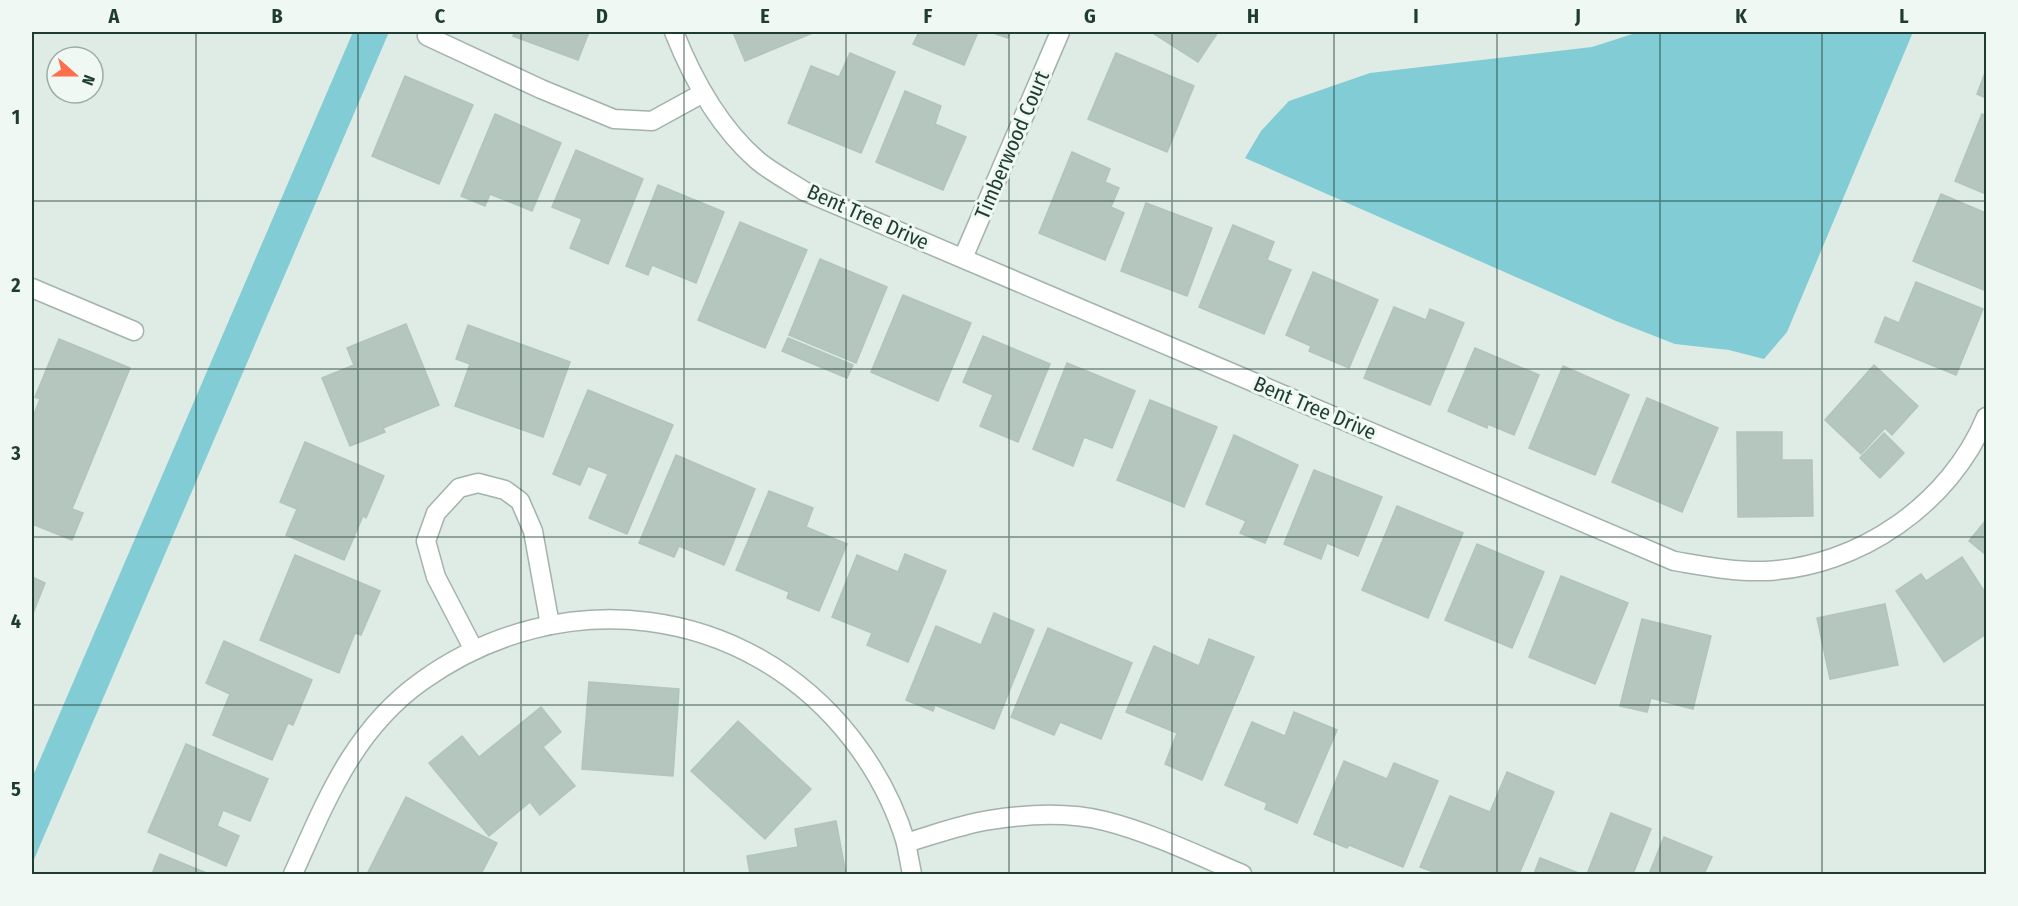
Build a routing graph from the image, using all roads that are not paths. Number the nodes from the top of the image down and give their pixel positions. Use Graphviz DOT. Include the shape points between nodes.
graph roads {
  1 [pos="674,32"];
  2 [pos="1060,32"];
  3 [pos="427,36"];
  4 [pos="703,93"];
  5 [pos="963,258"];
  6 [pos="32,288"];
  7 [pos="134,331"];
  8 [pos="1986,417"];
  9 [pos="550,625"];
  10 [pos="474,650"];
  11 [pos="906,843"];
  12 [pos="293,874"];
  13 [pos="912,874"];
  14 [pos="1242,874"];
  1 -- 4 [label="street, Bent Tree Drive"];
  2 -- 5 [label="street, Timberwood Court"];
  3 -- 4 [label="street" via="614,119 652,121"];
  4 -- 5 [label="street, Bent Tree Drive" via="716,114 759,162 804,191"];
  5 -- 8 [label="street, Bent Tree Drive" via="1674,561 1722,569 1766,571 1807,565 1854,550 1886,534 1920,508 1949,478 1974,443"];
  6 -- 7 [label="street"];
  9 -- 10 [label="street" via="502,637"];
  9 -- 10 [label="street" via="533,531 520,501 505,490 478,483 459,488 436,513 426,541 436,577"];
  9 -- 11 [label="street" via="622,619 669,624 714,637 766,662 805,689 838,721 867,758"];
  10 -- 12 [label="street" via="420,682 356,748 334,783"];
  11 -- 13 [label="street"];
  11 -- 14 [label="street" via="988,820 1038,814 1083,817 1158,838"];
}
